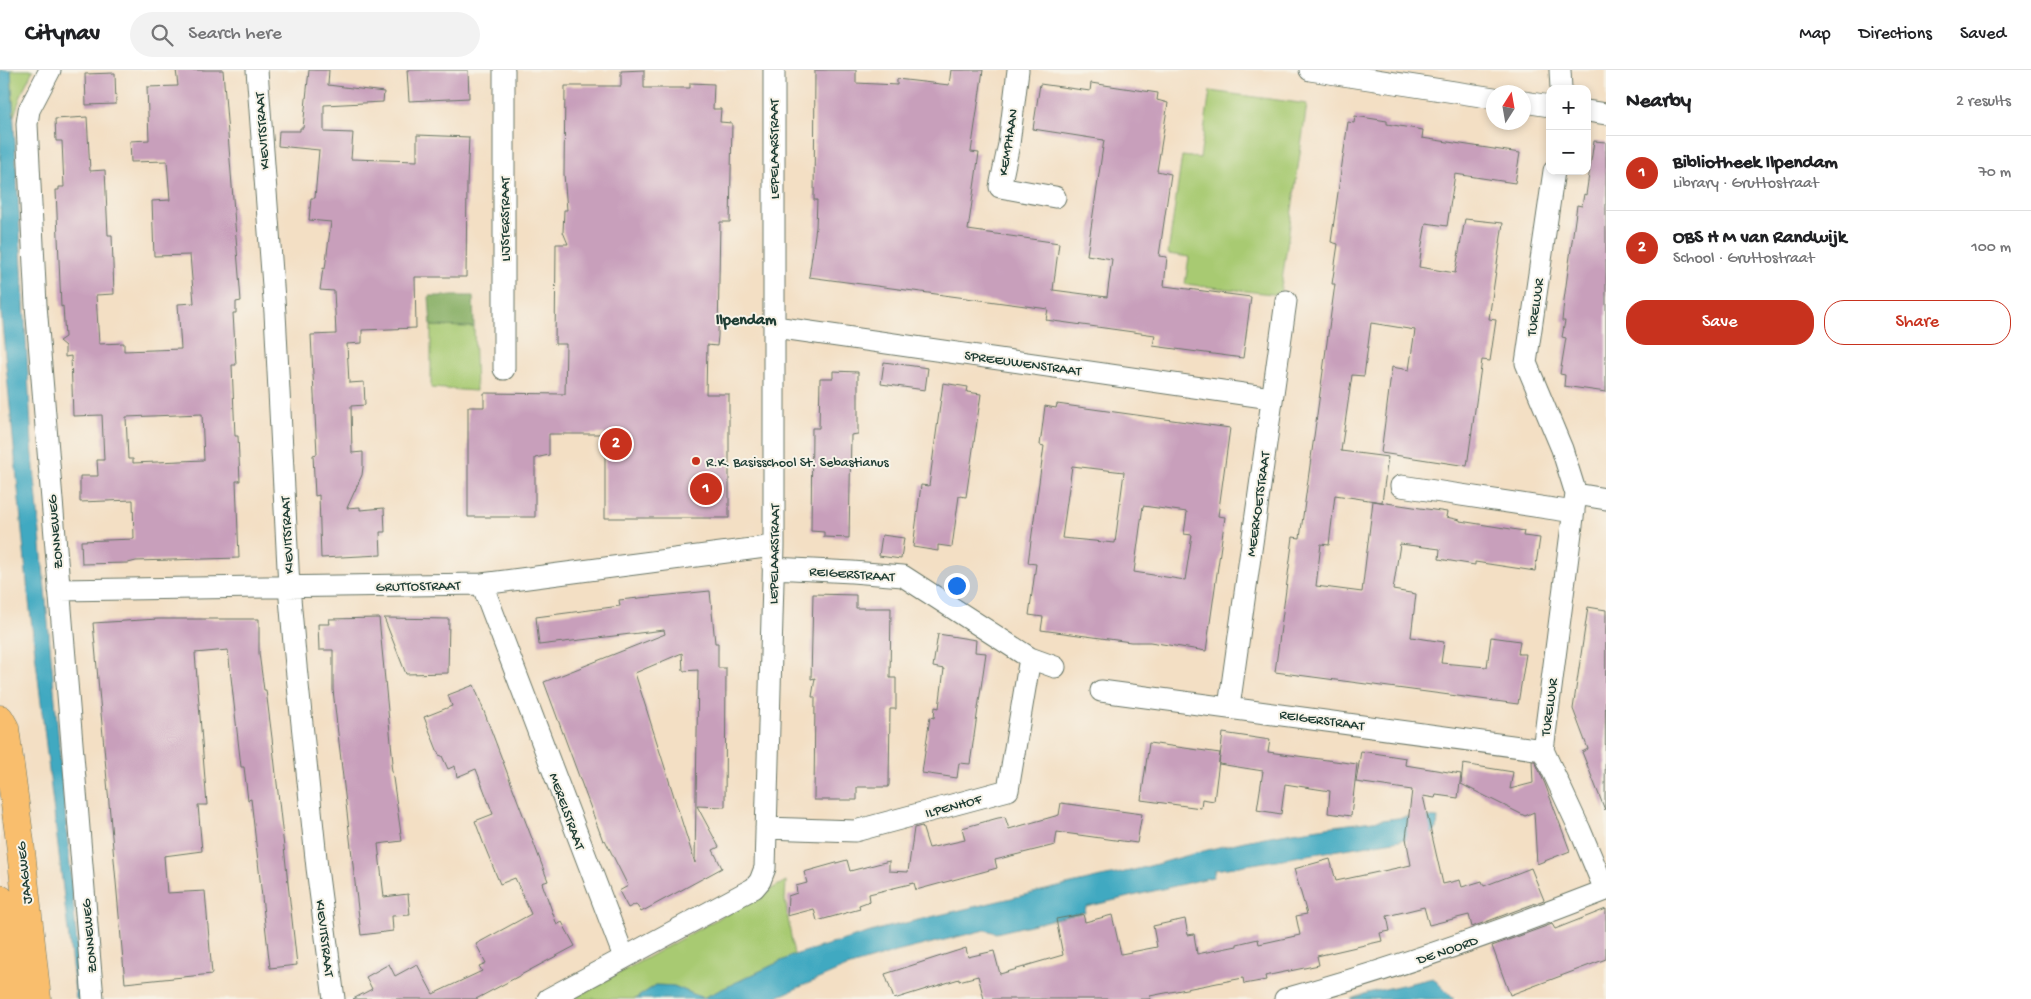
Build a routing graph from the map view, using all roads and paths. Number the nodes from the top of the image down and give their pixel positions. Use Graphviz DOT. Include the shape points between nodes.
graph roads {
  1 [pos="50,70"];
  2 [pos="257,70"];
  3 [pos="504,70"];
  4 [pos="774,70"];
  5 [pos="1018,70"];
  6 [pos="1310,70"];
  7 [pos="1560,70"];
  8 [pos="1561,85"];
  9 [pos="1486,97"];
  10 [pos="1531,103"];
  11 [pos="1546,105"];
  12 [pos="1591,112"];
  13 [pos="1606,114"];
  14 [pos="1553,175"];
  15 [pos="1055,197"];
  16 [pos="1286,301"];
  17 [pos="775,327"];
  18 [pos="504,369"];
  19 [pos="1271,398"];
  20 [pos="1401,486"];
  21 [pos="1606,499"];
  22 [pos="1575,503"];
  23 [pos="774,546"];
  24 [pos="774,568"];
  25 [pos="482,584"];
  26 [pos="289,587"];
  27 [pos="59,590"];
  28 [pos="1030,658"];
  29 [pos="1055,667"];
  30 [pos="1101,691"];
  31 [pos="1229,707"];
  32 [pos="0,719"];
  33 [pos="1542,750"];
  34 [pos="766,828"];
  35 [pos="1606,890"];
  36 [pos="0,899"];
  37 [pos="624,957"];
  38 [pos="11,999"];
  39 [pos="37,999"];
  40 [pos="93,999"];
  41 [pos="334,999"];
  42 [pos="548,999"];
  43 [pos="1285,999"];
  1 -- 27 [label="street, ZONNEWEG" via="29,110 27,124 36,305"];
  2 -- 26 [label="street, KIEVITSTRAAT" via="275,313"];
  3 -- 18 [label="street, LIJSTERSTRAAT"];
  4 -- 17 [label="street, LEPELAARSTRAAT"];
  5 -- 15 [label="street, KEMPHAAN" via="1000,187"];
  6 -- 9 [label="street"];
  7 -- 8 [label="street"];
  10 -- 11 [label="street"];
  12 -- 13 [label="street"];
  14 -- 22 [label="street, TURELUUR" via="1526,363 1562,449"];
  16 -- 19 [label="street, MEERKOETSTRAAT"];
  17 -- 19 [label="street, SPREEUWENSTRAAT"];
  17 -- 23 [label="street, LEPELAARSTRAAT"];
  19 -- 31 [label="street, MEERKOETSTRAAT"];
  20 -- 22 [label="street"];
  21 -- 22 [label="street"];
  22 -- 33 [label="street, TURELUUR"];
  23 -- 24 [label="street, LEPELAARSTRAAT"];
  23 -- 25 [label="street, GRUTTOSTRAAT"];
  24 -- 28 [label="street, REIGERSTRAAT" via="903,576"];
  24 -- 34 [label="street, LEPELAARSTRAAT"];
  25 -- 26 [label="street, GRUTTOSTRAAT"];
  25 -- 37 [label="street, MERELSTRAAT"];
  26 -- 27 [label="street, GRUTTOSTRAAT"];
  26 -- 41 [label="street, KIEVITSTRAAT" via="317,868"];
  27 -- 40 [label="street, ZONNEWEG"];
  28 -- 29 [label="street, REIGERSTRAAT"];
  28 -- 34 [label="street, ILPENHOF" via="1008,790 854,831"];
  30 -- 31 [label="street, REIGERSTRAAT"];
  31 -- 33 [label="street, REIGERSTRAAT"];
  32 -- 39 [label="main road, JAAGWEG" via="19,832"];
  33 -- 35 [label="street, TURELUUR"];
  34 -- 37 [label="street, LEPELAARSTRAAT" via="765,868 754,888"];
  35 -- 43 [label="street, DE NOORD" via="1518,925 1354,980"];
  36 -- 38 [label="main road, JAAGWEG"];
  37 -- 42 [label="street"];
}
